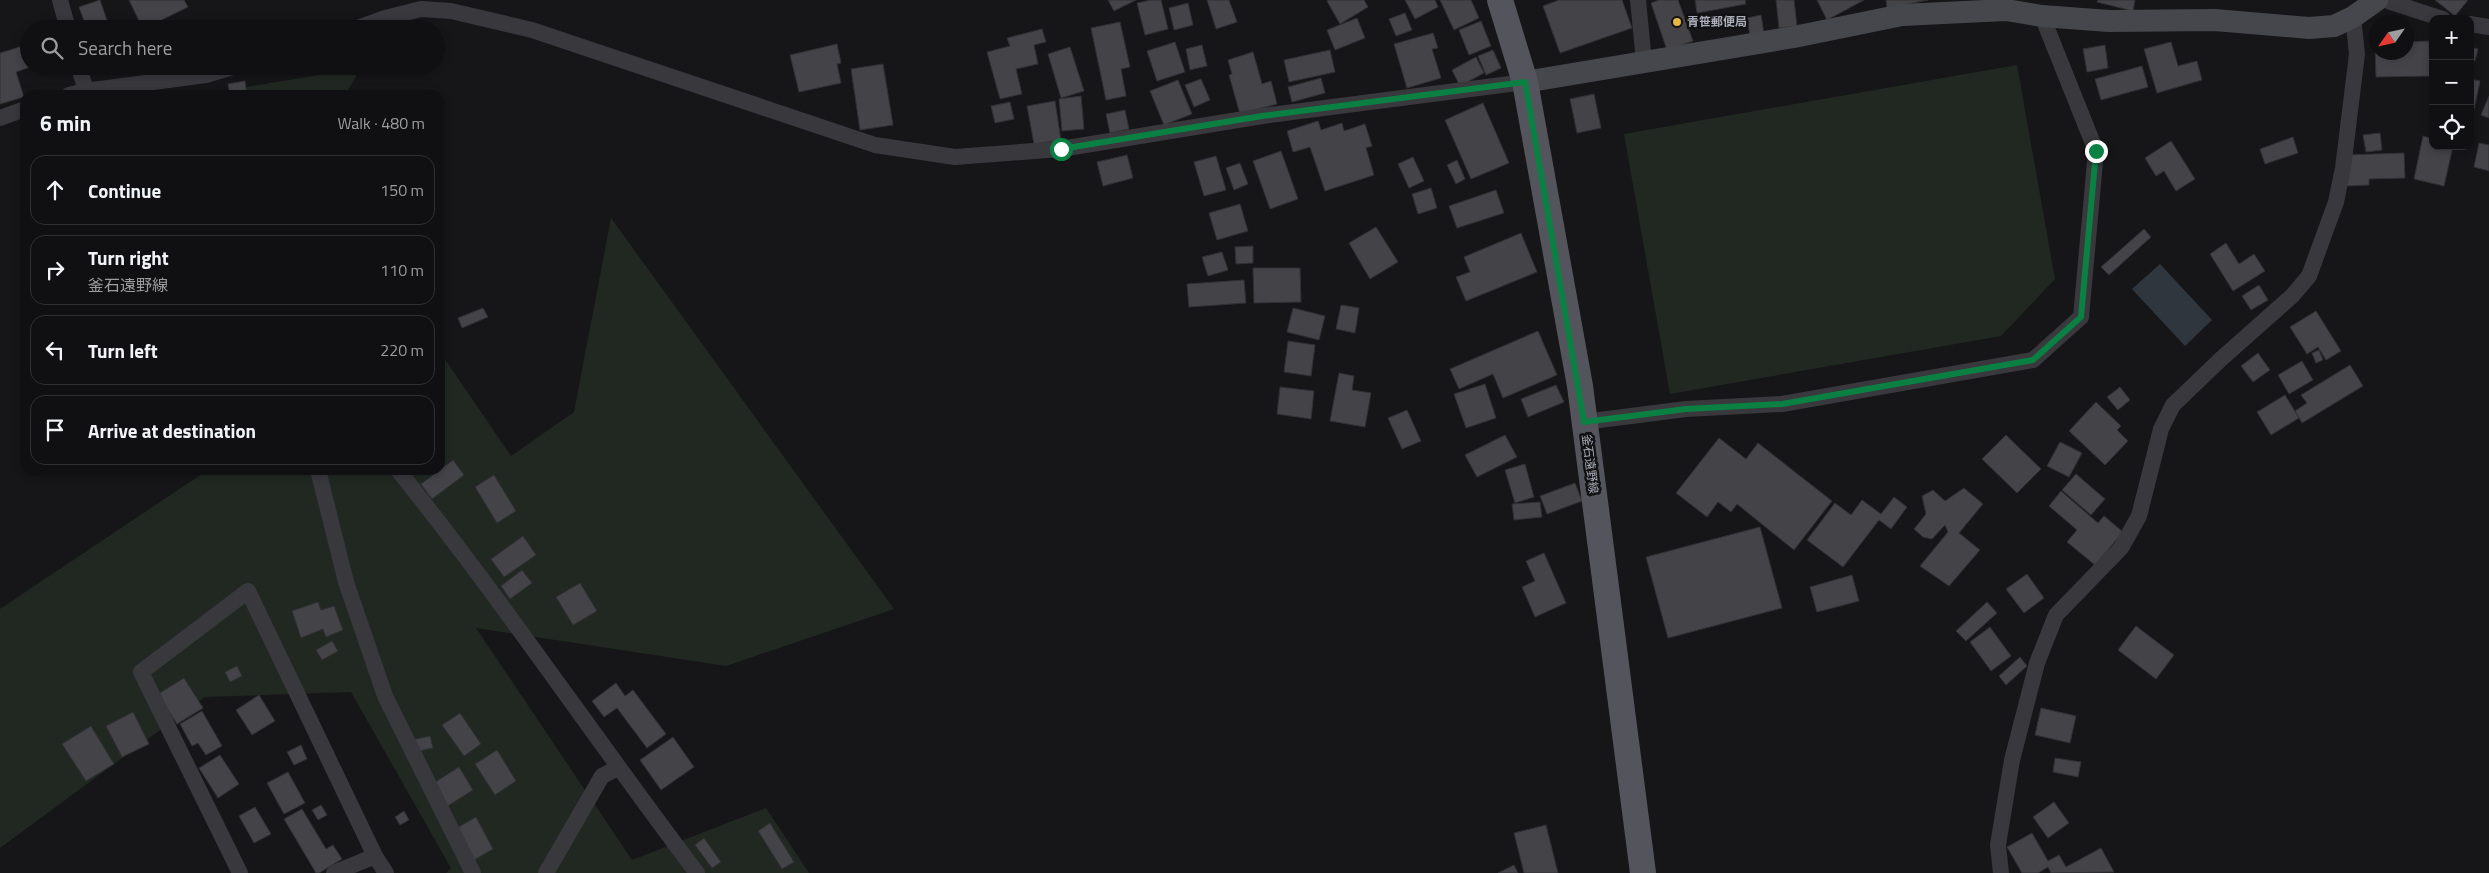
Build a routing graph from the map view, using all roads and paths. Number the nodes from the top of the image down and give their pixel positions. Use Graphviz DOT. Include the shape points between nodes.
graph roads {
  1 [pos="60,0"];
  2 [pos="1500,0"];
  3 [pos="1638,0"];
  4 [pos="2386,0"];
  5 [pos="2431,15"];
  6 [pos="2042,16"];
  7 [pos="2353,17"];
  8 [pos="66,20"];
  9 [pos="379,20"];
  10 [pos="2474,25"];
  11 [pos="2489,27"];
  12 [pos="1644,62"];
  13 [pos="81,75"];
  14 [pos="206,75"];
  15 [pos="1525,82"];
  16 [pos="85,90"];
  17 [pos="106,90"];
  18 [pos="20,111"];
  19 [pos="0,118"];
  20 [pos="1584,422"];
  21 [pos="319,475"];
  22 [pos="402,475"];
  23 [pos="618,768"];
  24 [pos="375,856"];
  25 [pos="240,873"];
  26 [pos="334,873"];
  27 [pos="386,873"];
  28 [pos="474,873"];
  29 [pos="546,873"];
  30 [pos="698,873"];
  31 [pos="1643,873"];
  32 [pos="2001,873"];
  1 -- 8 [label="street"];
  2 -- 15 [label="main road, 釜石遠野線"];
  3 -- 12 [label="street"];
  4 -- 5 [label="street"];
  4 -- 7 [label="street"];
  6 -- 7 [label="street" via="2109,21 2215,20 2309,28 2334,26"];
  6 -- 12 [label="street" via="2006,10 1902,15"];
  6 -- 20 [label="street" via="2096,151 2081,317 2033,360 1782,404 1686,409"];
  7 -- 32 [label="street" via="2358,54 2343,168 2336,202 2309,276 2292,296 2173,405 2162,429 2139,516 2120,548 2056,616 2036,663 2012,760 1998,845"];
  9 -- 15 [label="street" via="421,9 451,11 532,30 875,145 955,157 1061,149 1262,116"];
  10 -- 11 [label="street"];
  12 -- 15 [label="street"];
  13 -- 16 [label="street"];
  14 -- 17 [label="street"];
  15 -- 20 [label="main road, 釜石遠野線"];
  18 -- 19 [label="street"];
  20 -- 31 [label="main road, 釜石遠野線"];
  21 -- 28 [label="street" via="346,582 385,696"];
  22 -- 23 [label="street" via="464,553"];
  23 -- 29 [label="street" via="602,776"];
  23 -- 30 [label="street"];
  24 -- 25 [label="street" via="248,591 141,672"];
  24 -- 26 [label="street"];
  24 -- 27 [label="street"];
}
